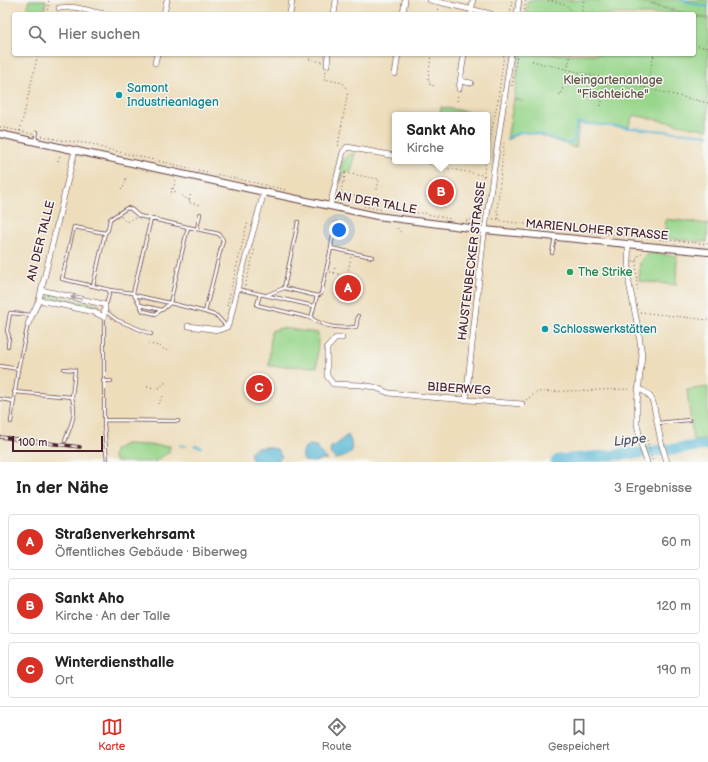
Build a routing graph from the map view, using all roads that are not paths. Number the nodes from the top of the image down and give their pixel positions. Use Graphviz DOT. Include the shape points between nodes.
graph roads {
  1 [pos="167,0"];
  2 [pos="292,0"];
  3 [pos="336,0"];
  4 [pos="405,0"];
  5 [pos="430,0"];
  6 [pos="473,0"];
  7 [pos="519,0"];
  8 [pos="59,8"];
  9 [pos="97,12"];
  10 [pos="164,12"];
  11 [pos="290,12"];
  12 [pos="334,12"];
  13 [pos="403,12"];
  14 [pos="471,12"];
  15 [pos="517,12"];
  16 [pos="157,56"];
  17 [pos="328,56"];
  18 [pos="398,56"];
  19 [pos="464,56"];
  20 [pos="511,56"];
  21 [pos="155,63"];
  22 [pos="327,64"];
  23 [pos="395,74"];
  24 [pos="460,81"];
  25 [pos="471,83"];
  26 [pos="459,89"];
  27 [pos="37,133"];
  28 [pos="0,134"];
  29 [pos="35,142"];
  30 [pos="75,150"];
  31 [pos="392,155"];
  32 [pos="264,192"];
  33 [pos="330,206"];
  34 [pos="200,214"];
  35 [pos="151,219"];
  36 [pos="298,222"];
  37 [pos="336,223"];
  38 [pos="188,227"];
  39 [pos="197,229"];
  40 [pos="485,230"];
  41 [pos="105,233"];
  42 [pos="555,237"];
  43 [pos="628,244"];
  44 [pos="331,248"];
  45 [pos="708,252"];
  46 [pos="552,253"];
  47 [pos="372,257"];
  48 [pos="93,286"];
  49 [pos="284,288"];
  50 [pos="237,289"];
  51 [pos="41,290"];
  52 [pos="110,290"];
  53 [pos="134,294"];
  54 [pos="260,294"];
  55 [pos="267,296"];
  56 [pos="317,296"];
  57 [pos="39,300"];
  58 [pos="170,304"];
  59 [pos="140,305"];
  60 [pos="314,306"];
  61 [pos="105,309"];
  62 [pos="162,310"];
  63 [pos="205,312"];
  64 [pos="32,315"];
  65 [pos="358,316"];
  66 [pos="104,317"];
  67 [pos="311,318"];
  68 [pos="28,324"];
  69 [pos="188,326"];
  70 [pos="227,327"];
  71 [pos="151,334"];
  72 [pos="342,338"];
  73 [pos="8,346"];
  74 [pos="0,366"];
  75 [pos="18,369"];
  76 [pos="64,369"];
  77 [pos="103,381"];
  78 [pos="111,381"];
  79 [pos="638,389"];
  80 [pos="14,392"];
  81 [pos="72,397"];
  82 [pos="0,399"];
  83 [pos="466,400"];
  84 [pos="13,401"];
  85 [pos="522,404"];
  86 [pos="104,420"];
  87 [pos="690,420"];
  88 [pos="178,421"];
  89 [pos="11,422"];
  90 [pos="657,423"];
  91 [pos="65,441"];
  92 [pos="646,460"];
  93 [pos="106,462"];
  94 [pos="667,462"];
  1 -- 10 [label="street"];
  2 -- 11 [label="street"];
  3 -- 12 [label="street"];
  4 -- 13 [label="street"];
  5 -- 14 [label="street"];
  6 -- 14 [label="street"];
  7 -- 15 [label="street"];
  8 -- 9 [label="street" via="70,6"];
  16 -- 21 [label="street"];
  17 -- 22 [label="street"];
  18 -- 23 [label="street"];
  19 -- 24 [label="street"];
  20 -- 40 [label="street, HAUSTENBECKER STRASSE"];
  24 -- 25 [label="street"];
  24 -- 26 [label="street"];
  27 -- 29 [label="lane"];
  28 -- 29 [label="street, AN DER TALLE"];
  29 -- 30 [label="street, AN DER TALLE"];
  30 -- 32 [label="street, AN DER TALLE"];
  30 -- 51 [label="street, AN DER TALLE"];
  31 -- 33 [label="street" via="347,147 343,152"];
  32 -- 33 [label="street, AN DER TALLE"];
  32 -- 50 [label="street"];
  33 -- 40 [label="street, AN DER TALLE" via="378,216"];
  34 -- 39 [label="lane"];
  35 -- 38 [label="lane"];
  35 -- 41 [label="lane" via="139,216 127,208 110,219"];
  35 -- 53 [label="lane"];
  36 -- 49 [label="lane"];
  37 -- 44 [label="lane"];
  38 -- 39 [label="lane"];
  38 -- 58 [label="lane"];
  39 -- 63 [label="lane" via="219,234 223,240"];
  40 -- 42 [label="street, MARIENLOHER STRASSE"];
  40 -- 83 [label="street, HAUSTENBECKER STRASSE"];
  41 -- 48 [label="lane"];
  41 -- 48 [label="lane" via="74,227 62,279"];
  42 -- 43 [label="street, MARIENLOHER STRASSE"];
  42 -- 46 [label="lane"];
  43 -- 45 [label="street, MARIENLOHER STRASSE"];
  43 -- 79 [label="street" via="629,283 642,355"];
  44 -- 47 [label="lane"];
  44 -- 56 [label="lane" via="321,294"];
  48 -- 52 [label="lane"];
  49 -- 55 [label="lane"];
  49 -- 56 [label="lane"];
  50 -- 54 [label="lane"];
  50 -- 70 [label="street"];
  51 -- 57 [label="street, AN DER TALLE"];
  61 -- 51 [label="street, AN DER TALLE, one-way" via="103,304"];
  52 -- 53 [label="lane"];
  52 -- 61 [label="lane"];
  53 -- 58 [label="lane"];
  53 -- 59 [label="lane"];
  54 -- 55 [label="lane"];
  54 -- 67 [label="lane" via="257,305"];
  55 -- 60 [label="lane"];
  56 -- 60 [label="lane"];
  57 -- 64 [label="street, AN DER TALLE"];
  57 -- 66 [label="street, AN DER TALLE" via="94,312"];
  58 -- 62 [label="lane"];
  58 -- 63 [label="lane"];
  59 -- 62 [label="lane"];
  59 -- 62 [label="lane" via="143,311 156,314"];
  60 -- 67 [label="lane"];
  61 -- 66 [label="street"];
  61 -- 71 [label="lane" via="112,316"];
  63 -- 70 [label="lane" via="217,316"];
  64 -- 68 [label="street, AN DER TALLE"];
  64 -- 73 [label="lane" via="10,313"];
  65 -- 67 [label="lane" via="356,327 344,329 318,323"];
  66 -- 77 [label="lane"];
  68 -- 75 [label="lane"];
  69 -- 70 [label="street" via="219,330"];
  72 -- 83 [label="street, BIBERWEG" via="336,338 327,348 327,376 333,384 361,385 389,393"];
  74 -- 75 [label="lane"];
  75 -- 80 [label="lane"];
  76 -- 81 [label="lane" via="75,370"];
  77 -- 78 [label="lane"];
  77 -- 86 [label="lane"];
  79 -- 90 [label="street" via="650,396"];
  79 -- 92 [label="street" via="637,424"];
  80 -- 81 [label="lane"];
  80 -- 84 [label="lane"];
  81 -- 91 [label="lane" via="74,417"];
  82 -- 84 [label="lane"];
  83 -- 85 [label="street, BIBERWEG"];
  84 -- 89 [label="lane"];
  86 -- 88 [label="lane"];
  86 -- 93 [label="lane"];
  87 -- 90 [label="lane"];
  90 -- 94 [label="street"];
}
